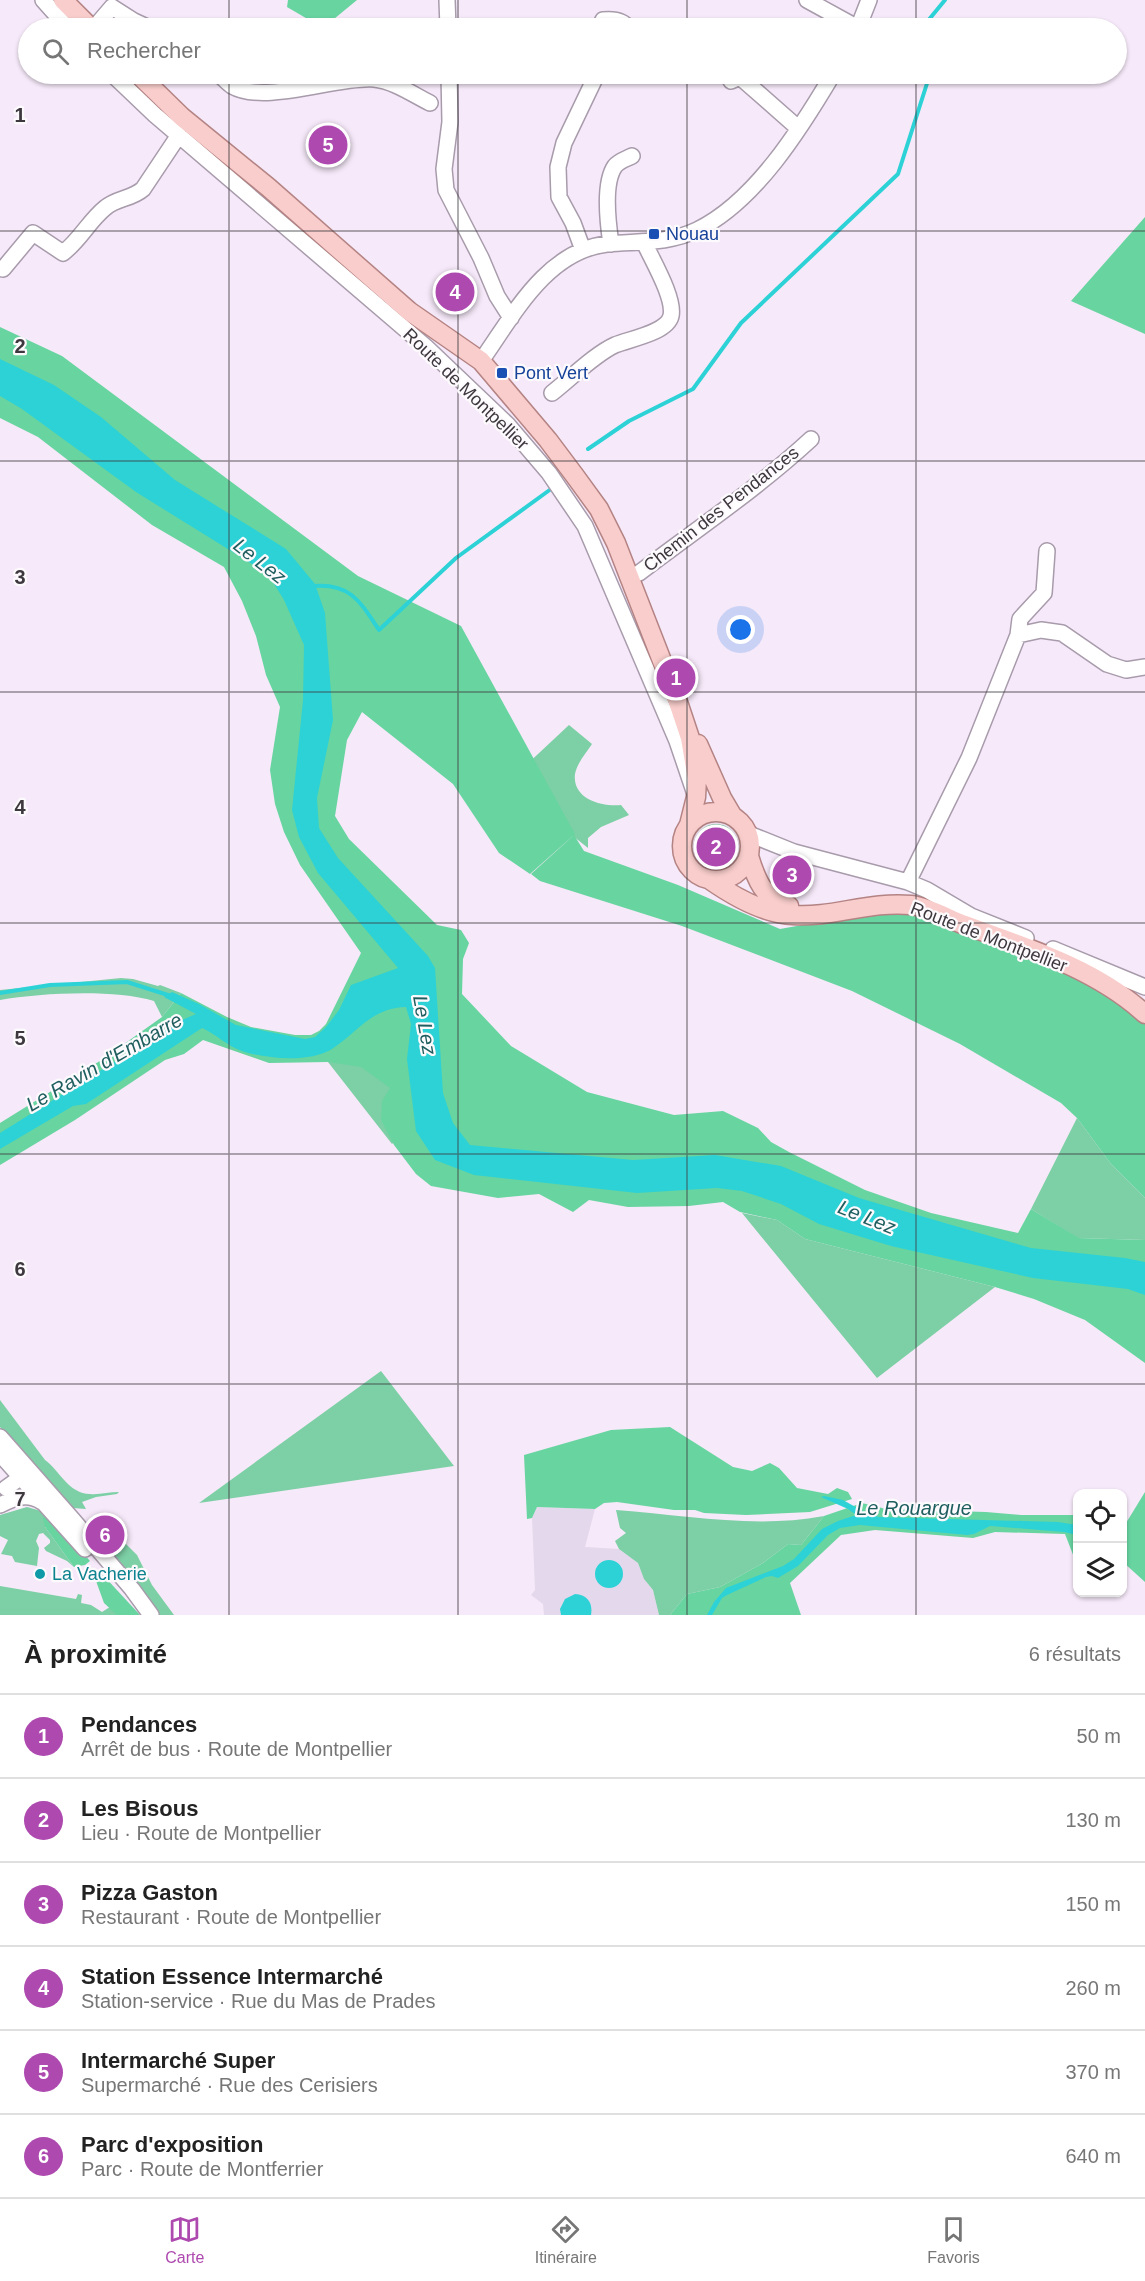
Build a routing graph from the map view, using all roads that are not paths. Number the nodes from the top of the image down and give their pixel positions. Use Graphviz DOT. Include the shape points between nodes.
graph roads {
  1 [pos="43,0"];
  2 [pos="63,0"];
  3 [pos="447,0"];
  4 [pos="807,0"];
  5 [pos="869,0"];
  6 [pos="114,3"];
  7 [pos="59,18"];
  8 [pos="82,18"];
  9 [pos="101,18"];
  10 [pos="131,18"];
  11 [pos="448,18"];
  12 [pos="840,18"];
  13 [pos="862,18"];
  14 [pos="123,84"];
  15 [pos="148,84"];
  16 [pos="230,84"];
  17 [pos="329,84"];
  18 [pos="389,84"];
  19 [pos="449,84"];
  20 [pos="592,84"];
  21 [pos="748,84"];
  22 [pos="827,84"];
  23 [pos="430,103"];
  24 [pos="798,128"];
  25 [pos="178,135"];
  26 [pos="632,156"];
  27 [pos="645,243"];
  28 [pos="611,244"];
  29 [pos="583,250"];
  30 [pos="3,270"];
  31 [pos="511,318"];
  32 [pos="481,362"];
  33 [pos="552,393"];
  34 [pos="811,438"];
  35 [pos="1047,551"];
  36 [pos="628,577"];
  37 [pos="1018,634"];
  38 [pos="1145,667"];
  39 [pos="678,702"];
  40 [pos="696,797"];
  41 [pos="732,815"];
  42 [pos="689,825"];
  43 [pos="749,834"];
  44 [pos="749,856"];
  45 [pos="710,880"];
  46 [pos="908,882"];
  47 [pos="820,914"];
  48 [pos="1145,987"];
  49 [pos="1145,1014"];
  50 [pos="0,1437"];
  51 [pos="3,1458"];
  52 [pos="28,1479"];
  53 [pos="5,1497"];
  54 [pos="42,1502"];
  1 -- 7 [label="street"];
  2 -- 8 [label="main road"];
  3 -- 11 [label="street"];
  4 -- 12 [label="street"];
  5 -- 13 [label="street"];
  6 -- 9 [label="street"];
  6 -- 10 [label="street"];
  14 -- 25 [label="street, Route de Montpellier"];
  15 -- 32 [label="main road, Route de Montpellier" via="409,310"];
  16 -- 17 [label="street" via="254,92"];
  18 -- 23 [label="street"];
  19 -- 31 [label="street" via="450,122 444,169 447,190"];
  20 -- 29 [label="street" via="564,143 558,167 559,197"];
  21 -- 24 [label="street"];
  22 -- 24 [label="street"];
  24 -- 27 [label="street" via="767,169 725,213 687,235"];
  25 -- 30 [label="street" via="143,189 107,206 71,247 63,253 33,233"];
  25 -- 40 [label="street, Route de Montpellier" via="426,347 508,425 549,472 585,526 677,741"];
  26 -- 28 [label="street" via="618,163 612,172 607,212"];
  27 -- 28 [label="street"];
  27 -- 33 [label="street" via="671,302 669,322 661,329 606,350"];
  28 -- 29 [label="street"];
  29 -- 31 [label="street" via="544,276"];
  31 -- 32 [label="street"];
  32 -- 36 [label="main road, Route de Montpellier" via="548,440 598,509"];
  34 -- 36 [label="street, Chemin des Pendances" via="786,462 639,573"];
  35 -- 37 [label="street" via="1044,593 1020,620"];
  36 -- 39 [label="main road, Route de Montpellier"];
  37 -- 38 [label="street" via="1041,630 1062,633 1107,664 1126,670"];
  37 -- 46 [label="street" via="969,758"];
  39 -- 40 [label="main road, Route de Montpellier" via="694,753"];
  39 -- 41 [label="main road, Route de Montpellier"];
  40 -- 42 [label="main road, Route de Montpellier"];
  41 -- 42 [label="main road" via="714,811"];
  41 -- 43 [label="main road"];
  42 -- 45 [label="main road" via="682,844 687,864"];
  43 -- 44 [label="main road"];
  43 -- 46 [label="street" via="784,849"];
  44 -- 45 [label="main road" via="730,878"];
  44 -- 47 [label="main road, Route de Montpellier" via="765,893 780,903"];
  45 -- 47 [label="main road, Route de Montpellier" via="727,892 780,914"];
  46 -- 48 [label="street" via="971,916"];
  47 -- 49 [label="main road, Route de Montpellier" via="881,904 914,905 1044,954 1093,978"];
  50 -- 52 [label="street"];
  51 -- 52 [label="street"];
  51 -- 53 [label="street" via="13,1475"];
  52 -- 53 [label="street"];
  52 -- 54 [label="street"];
  52 -- 54 [label="street" via="58,1503 151,1615 124,1592"];
  53 -- 54 [label="street" via="30,1496"];
}
